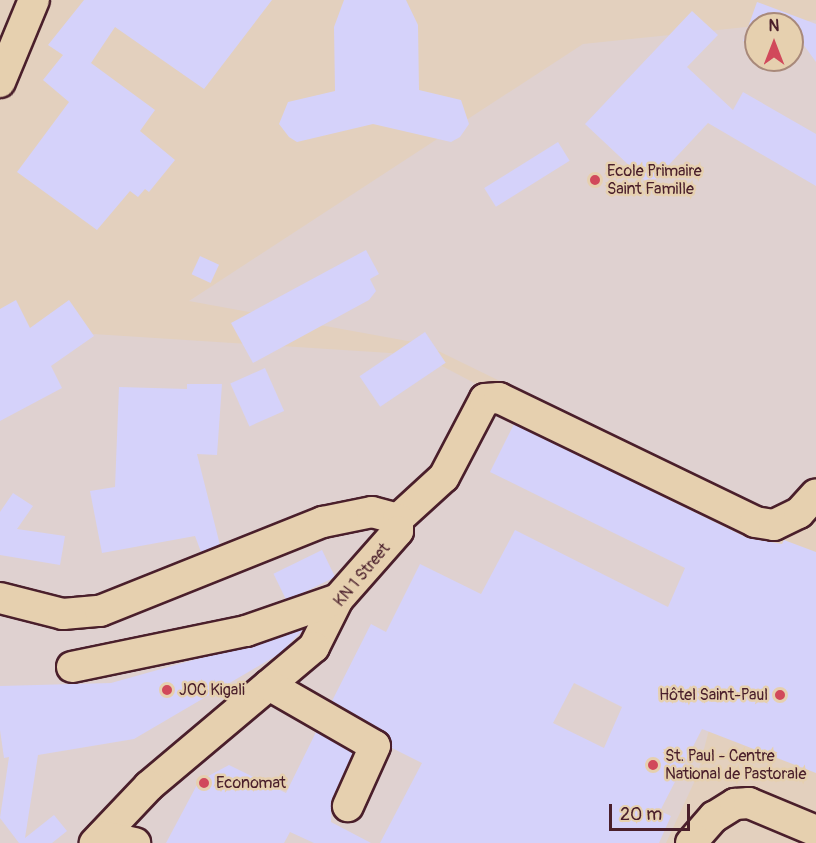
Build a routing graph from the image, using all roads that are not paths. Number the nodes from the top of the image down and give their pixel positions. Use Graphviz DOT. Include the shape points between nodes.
graph roads {
  1 [pos="34,0"];
  2 [pos="0,82"];
  3 [pos="816,494"];
  4 [pos="398,519"];
  5 [pos="0,598"];
  6 [pos="339,599"];
  7 [pos="72,667"];
  8 [pos="269,685"];
  9 [pos="348,806"];
  10 [pos="816,831"];
  11 [pos="98,839"];
  12 [pos="135,843"];
  13 [pos="692,843"];
  1 -- 2 [label="street"];
  3 -- 4 [label="street" via="799,513 774,525 755,522 499,398 485,399 444,477"];
  4 -- 5 [label="street" via="372,512 323,522 100,611 63,614"];
  4 -- 6 [label="street, KN 1 Street" via="398,531"];
  6 -- 7 [label="street" via="318,610 246,631"];
  6 -- 8 [label="street, KN 1 Street" via="314,647"];
  8 -- 9 [label="street" via="375,746"];
  8 -- 11 [label="street, KN 1 Street" via="149,786"];
  10 -- 13 [label="street" via="749,803 735,804 714,817"];
  11 -- 12 [label="street"];
}
